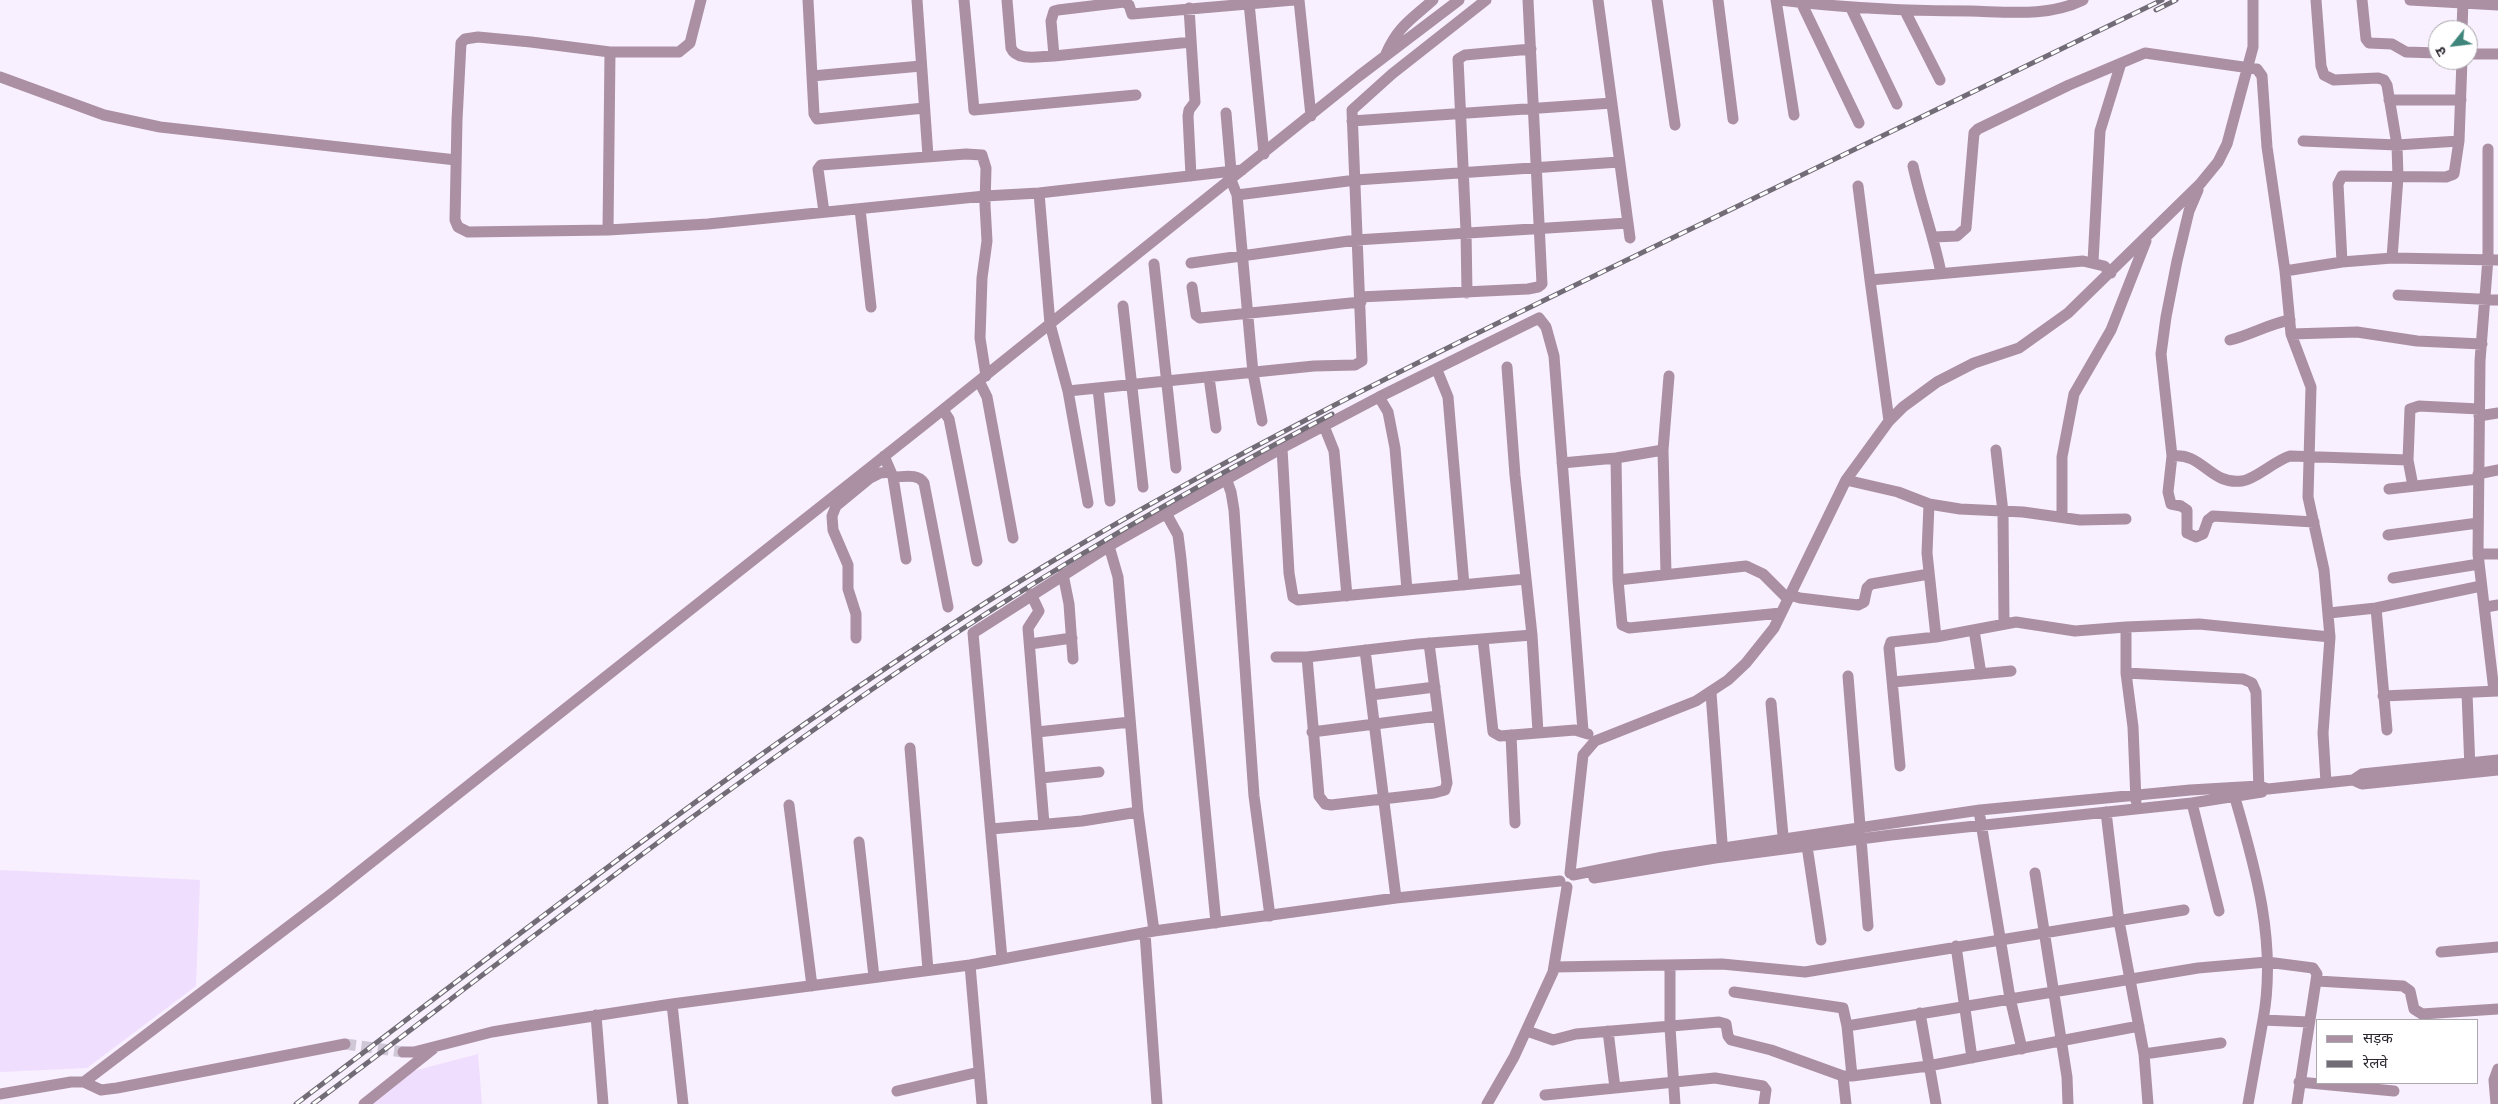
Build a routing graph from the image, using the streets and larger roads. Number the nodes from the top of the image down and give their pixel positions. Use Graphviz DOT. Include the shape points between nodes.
graph roads {
  1 [pos="701,0"];
  2 [pos="808,0"];
  3 [pos="917,0"];
  4 [pos="964,0"];
  5 [pos="1007,0"];
  6 [pos="1294,0"];
  7 [pos="1300,0"];
  8 [pos="1433,0"];
  9 [pos="1459,0"];
  10 [pos="1486,0"];
  11 [pos="1528,0"];
  12 [pos="1598,0"];
  13 [pos="1657,0"];
  14 [pos="1718,0"];
  15 [pos="1778,0"];
  16 [pos="2253,0"];
  17 [pos="2316,0"];
  18 [pos="2362,0"];
  19 [pos="2410,0"];
  20 [pos="1800,1"];
  21 [pos="2081,1"];
  22 [pos="2463,1"];
  23 [pos="1249,3"];
  24 [pos="2498,5"];
  25 [pos="1928,6"];
  26 [pos="2044,6"];
  27 [pos="1189,8"];
  28 [pos="1852,8"];
  29 [pos="1905,11"];
  30 [pos="2462,20"];
  31 [pos="1191,42"];
  32 [pos="1531,49"];
  33 [pos="610,52"];
  34 [pos="2428,53"];
  35 [pos="2478,54"];
  36 [pos="2498,54"];
  37 [pos="1054,56"];
  38 [pos="1386,56"];
  39 [pos="2121,63"];
  40 [pos="921,66"];
  41 [pos="2246,68"];
  42 [pos="2462,70"];
  43 [pos="812,76"];
  44 [pos="0,77"];
  45 [pos="1940,80"];
  46 [pos="1136,95"];
  47 [pos="2389,100"];
  48 [pos="2461,100"];
  49 [pos="1612,103"];
  50 [pos="1897,104"];
  51 [pos="1534,107"];
  52 [pos="924,108"];
  53 [pos="1461,112"];
  54 [pos="1226,113"];
  55 [pos="1794,115"];
  56 [pos="1311,116"];
  57 [pos="1733,119"];
  58 [pos="1352,121"];
  59 [pos="1859,123"];
  60 [pos="1675,125"];
  61 [pos="2304,141"];
  62 [pos="2459,141"];
  63 [pos="2397,145"];
  64 [pos="2488,149"];
  65 [pos="1264,154"];
  66 [pos="928,156"];
  67 [pos="456,160"];
  68 [pos="1620,162"];
  69 [pos="1913,166"];
  70 [pos="1538,167"];
  71 [pos="1463,172"];
  72 [pos="1191,176"];
  73 [pos="2398,177"];
  74 [pos="1356,180"];
  75 [pos="1234,184"];
  76 [pos="2200,184"];
  77 [pos="1858,186"];
  78 [pos="1039,193"];
  79 [pos="985,196"];
  80 [pos="2493,205"];
  81 [pos="860,209"];
  82 [pos="824,212"];
  83 [pos="1628,223"];
  84 [pos="1541,228"];
  85 [pos="608,230"];
  86 [pos="1466,231"];
  87 [pos="1934,237"];
  88 [pos="2147,237"];
  89 [pos="1630,238"];
  90 [pos="1356,240"];
  91 [pos="1244,255"];
  92 [pos="2392,258"];
  93 [pos="2493,260"];
  94 [pos="2093,262"];
  95 [pos="2342,262"];
  96 [pos="1191,263"];
  97 [pos="1154,264"];
  98 [pos="2285,271"];
  99 [pos="1941,273"];
  100 [pos="2111,273"];
  101 [pos="1870,280"];
  102 [pos="1192,287"];
  103 [pos="1467,292"];
  104 [pos="2398,295"];
  105 [pos="1361,299"];
  106 [pos="2485,300"];
  107 [pos="2498,300"];
  108 [pos="1123,306"];
  109 [pos="871,307"];
  110 [pos="1248,312"];
  111 [pos="2290,320"];
  112 [pos="1052,328"];
  113 [pos="2291,334"];
  114 [pos="2230,340"];
  115 [pos="2482,344"];
  116 [pos="1507,367"];
  117 [pos="1437,370"];
  118 [pos="1253,372"];
  119 [pos="1669,376"];
  120 [pos="1209,377"];
  121 [pos="1166,380"];
  122 [pos="982,382"];
  123 [pos="1130,384"];
  124 [pos="1098,388"];
  125 [pos="1068,391"];
  126 [pos="1379,397"];
  127 [pos="946,413"];
  128 [pos="2479,413"];
  129 [pos="2498,413"];
  130 [pos="1262,421"];
  131 [pos="1889,421"];
  132 [pos="1324,426"];
  133 [pos="1216,428"];
  134 [pos="1282,448"];
  135 [pos="1663,450"];
  136 [pos="1996,450"];
  137 [pos="2172,456"];
  138 [pos="2308,456"];
  139 [pos="1616,458"];
  140 [pos="2408,460"];
  141 [pos="1562,463"];
  142 [pos="889,466"];
  143 [pos="1176,468"];
  144 [pos="2498,470"];
  145 [pos="2478,477"];
  146 [pos="1226,480"];
  147 [pos="1846,480"];
  148 [pos="2413,486"];
  149 [pos="1143,487"];
  150 [pos="2389,489"];
  151 [pos="1110,501"];
  152 [pos="1088,503"];
  153 [pos="1930,504"];
  154 [pos="2003,512"];
  155 [pos="1167,515"];
  156 [pos="2062,518"];
  157 [pos="2126,520"];
  158 [pos="2314,522"];
  159 [pos="2478,523"];
  160 [pos="2388,535"];
  161 [pos="1013,538"];
  162 [pos="1109,546"];
  163 [pos="2498,554"];
  164 [pos="2479,559"];
  165 [pos="906,560"];
  166 [pos="977,561"];
  167 [pos="1063,574"];
  168 [pos="1666,574"];
  169 [pos="1929,574"];
  170 [pos="2392,578"];
  171 [pos="1526,579"];
  172 [pos="1618,580"];
  173 [pos="1464,585"];
  174 [pos="2482,586"];
  175 [pos="1407,590"];
  176 [pos="1031,594"];
  177 [pos="1347,596"];
  178 [pos="1789,597"];
  179 [pos="2498,604"];
  180 [pos="948,607"];
  181 [pos="2486,607"];
  182 [pos="2376,608"];
  183 [pos="1781,613"];
  184 [pos="2329,613"];
  185 [pos="2004,624"];
  186 [pos="2126,627"];
  187 [pos="1974,630"];
  188 [pos="1532,635"];
  189 [pos="2330,636"];
  190 [pos="1936,637"];
  191 [pos="856,638"];
  192 [pos="1072,638"];
  193 [pos="1483,640"];
  194 [pos="1428,643"];
  195 [pos="2494,643"];
  196 [pos="1030,644"];
  197 [pos="1365,650"];
  198 [pos="1276,657"];
  199 [pos="1307,657"];
  200 [pos="1073,659"];
  201 [pos="2011,671"];
  202 [pos="2126,673"];
  203 [pos="1981,674"];
  204 [pos="1848,676"];
  205 [pos="1893,682"];
  206 [pos="1434,687"];
  207 [pos="2496,691"];
  208 [pos="1711,693"];
  209 [pos="2467,693"];
  210 [pos="1371,695"];
  211 [pos="2383,696"];
  212 [pos="1771,703"];
  213 [pos="1438,716"];
  214 [pos="1130,722"];
  215 [pos="1374,724"];
  216 [pos="2387,730"];
  217 [pos="1584,731"];
  218 [pos="1037,732"];
  219 [pos="1312,732"];
  220 [pos="1538,732"];
  221 [pos="1510,735"];
  222 [pos="1595,741"];
  223 [pos="910,748"];
  224 [pos="2498,760"];
  225 [pos="1900,766"];
  226 [pos="2470,768"];
  227 [pos="2498,770"];
  228 [pos="1099,772"];
  229 [pos="1041,778"];
  230 [pos="2326,783"];
  231 [pos="2262,790"];
  232 [pos="2135,796"];
  233 [pos="2236,798"];
  234 [pos="1384,799"];
  235 [pos="2192,803"];
  236 [pos="789,805"];
  237 [pos="2136,808"];
  238 [pos="1980,810"];
  239 [pos="1138,812"];
  240 [pos="2106,812"];
  241 [pos="1515,823"];
  242 [pos="1044,824"];
  243 [pos="1981,824"];
  244 [pos="991,828"];
  245 [pos="1891,829"];
  246 [pos="1862,833"];
  247 [pos="859,842"];
  248 [pos="1783,844"];
  249 [pos="1807,846"];
  250 [pos="1723,853"];
  251 [pos="2035,873"];
  252 [pos="1569,880"];
  253 [pos="1396,898"];
  254 [pos="2184,910"];
  255 [pos="2219,912"];
  256 [pos="1270,916"];
  257 [pos="2119,920"];
  258 [pos="1216,924"];
  259 [pos="1868,926"];
  260 [pos="1150,932"];
  261 [pos="2044,932"];
  262 [pos="2001,939"];
  263 [pos="1821,940"];
  264 [pos="1956,946"];
  265 [pos="2498,947"];
  266 [pos="2441,952"];
  267 [pos="1002,959"];
  268 [pos="2267,962"];
  269 [pos="970,965"];
  270 [pos="1670,965"];
  271 [pos="1554,967"];
  272 [pos="928,970"];
  273 [pos="874,977"];
  274 [pos="2129,980"];
  275 [pos="2317,981"];
  276 [pos="812,986"];
  277 [pos="1734,992"];
  278 [pos="2054,992"];
  279 [pos="2010,998"];
  280 [pos="672,1004"];
  281 [pos="1964,1006"];
  282 [pos="2498,1008"];
  283 [pos="1920,1013"];
  284 [pos="596,1015"];
  285 [pos="2263,1020"];
  286 [pos="2309,1022"];
  287 [pos="1847,1026"];
  288 [pos="2140,1026"];
  289 [pos="1670,1027"];
  290 [pos="1527,1031"];
  291 [pos="1608,1031"];
  292 [pos="2311,1038"];
  293 [pos="2061,1041"];
  294 [pos="2220,1042"];
  295 [pos="345,1044"];
  296 [pos="436,1046"];
  297 [pos="2022,1048"];
  298 [pos="403,1052"];
  299 [pos="2144,1054"];
  300 [pos="1972,1058"];
  301 [pos="1928,1066"];
  302 [pos="2498,1069"];
  303 [pos="979,1072"];
  304 [pos="1847,1076"];
  305 [pos="1673,1082"];
  306 [pos="2299,1082"];
  307 [pos="2316,1084"];
  308 [pos="2320,1084"];
  309 [pos="90,1085"];
  310 [pos="1615,1088"];
  311 [pos="897,1091"];
  312 [pos="2394,1091"];
  313 [pos="0,1094"];
  314 [pos="1545,1095"];
  315 [pos="364,1104"];
  316 [pos="603,1104"];
  317 [pos="684,1104"];
  318 [pos="982,1104"];
  319 [pos="1157,1104"];
  320 [pos="1487,1104"];
  321 [pos="1675,1104"];
  322 [pos="1764,1104"];
  323 [pos="1846,1104"];
  324 [pos="1936,1104"];
  325 [pos="2068,1104"];
  326 [pos="2148,1104"];
  327 [pos="2248,1104"];
  328 [pos="2296,1104"];
  329 [pos="2496,1104"];
  1 -- 33 [label="street" via="692,38 682,51"];
  2 -- 43 [label="street"];
  3 -- 40 [label="street"];
  4 -- 46 [label="street" via="974,110"];
  5 -- 37 [label="street" via="1012,51 1022,57"];
  6 -- 23 [label="street"];
  7 -- 56 [label="street"];
  8 -- 38 [label="street" via="1401,28"];
  9 -- 38 [label="street"];
  10 -- 58 [label="street" via="1356,104 1352,110"];
  11 -- 32 [label="street"];
  12 -- 49 [label="street"];
  13 -- 60 [label="street"];
  14 -- 57 [label="street"];
  15 -- 20 [label="street"];
  15 -- 55 [label="street"];
  16 -- 41 [label="street" via="2253,47"];
  17 -- 47 [label="street" via="2324,75 2334,80 2384,80"];
  18 -- 34 [label="street" via="2369,43 2392,44 2406,52"];
  19 -- 22 [label="street"];
  20 -- 28 [label="street"];
  20 -- 59 [label="street"];
  21 -- 26 [label="street" via="2060,10"];
  22 -- 24 [label="street"];
  22 -- 30 [label="street"];
  23 -- 27 [label="street"];
  23 -- 65 [label="street"];
  25 -- 26 [label="street"];
  25 -- 29 [label="street"];
  27 -- 31 [label="street"];
  27 -- 37 [label="street" via="1132,14 1124,2 1054,11 1051,21"];
  28 -- 29 [label="street"];
  28 -- 50 [label="street"];
  29 -- 45 [label="street"];
  31 -- 37 [label="street"];
  31 -- 72 [label="street" via="1195,102 1188,113"];
  32 -- 51 [label="street"];
  32 -- 53 [label="street" via="1459,57"];
  33 -- 67 [label="street" via="531,42 465,39 461,43 459,59"];
  33 -- 85 [label="street"];
  35 -- 36 [label="street"];
  38 -- 56 [label="street"];
  39 -- 41 [label="street" via="2154,53"];
  39 -- 87 [label="street" via="1978,129 1974,133 1966,228 1957,236"];
  39 -- 94 [label="street" via="2100,131"];
  40 -- 43 [label="street"];
  40 -- 52 [label="street"];
  41 -- 76 [label="street" via="2227,144 2218,162"];
  41 -- 98 [label="street" via="2257,69 2262,76 2267,147"];
  42 -- 48 [label="street"];
  43 -- 52 [label="street" via="817,119"];
  44 -- 67 [label="street" via="76,106 160,127"];
  47 -- 48 [label="street"];
  47 -- 63 [label="street"];
  48 -- 62 [label="street"];
  49 -- 51 [label="street"];
  49 -- 68 [label="street"];
  51 -- 53 [label="street"];
  51 -- 70 [label="street"];
  52 -- 66 [label="street"];
  53 -- 58 [label="street"];
  53 -- 71 [label="street"];
  54 -- 75 [label="street"];
  56 -- 65 [label="street"];
  58 -- 74 [label="street"];
  61 -- 63 [label="street"];
  62 -- 63 [label="street"];
  62 -- 73 [label="street" via="2452,175"];
  63 -- 73 [label="street"];
  64 -- 80 [label="street"];
  65 -- 75 [label="street" via="1244,170"];
  66 -- 79 [label="street" via="982,155 986,168"];
  66 -- 82 [label="street" via="821,166 818,169"];
  67 -- 85 [label="street" via="455,220 460,230"];
  68 -- 70 [label="street"];
  68 -- 83 [label="street"];
  69 -- 87 [label="street" via="1922,208"];
  70 -- 71 [label="street"];
  70 -- 84 [label="street"];
  71 -- 74 [label="street"];
  71 -- 86 [label="street"];
  72 -- 75 [label="street"];
  72 -- 78 [label="street"];
  73 -- 92 [label="street"];
  73 -- 95 [label="street" via="2346,175 2340,178"];
  74 -- 75 [label="street"];
  74 -- 90 [label="street"];
  75 -- 91 [label="street"];
  75 -- 112 [label="street"];
  76 -- 88 [label="street"];
  76 -- 137 [label="street" via="2187,219 2161,354"];
  77 -- 101 [label="street"];
  78 -- 79 [label="street"];
  78 -- 112 [label="street"];
  79 -- 81 [label="street"];
  79 -- 122 [label="street" via="987,253 982,278"];
  80 -- 93 [label="street"];
  81 -- 82 [label="street"];
  81 -- 109 [label="street"];
  82 -- 85 [label="street" via="699,225"];
  83 -- 84 [label="street"];
  83 -- 89 [label="street"];
  84 -- 86 [label="street"];
  84 -- 103 [label="street" via="1543,282 1540,286"];
  86 -- 90 [label="street"];
  86 -- 103 [label="street"];
  87 -- 99 [label="street"];
  88 -- 100 [label="street"];
  88 -- 156 [label="street" via="2110,330 2074,394 2062,457"];
  90 -- 91 [label="street"];
  90 -- 105 [label="street"];
  91 -- 96 [label="street"];
  91 -- 110 [label="street"];
  92 -- 93 [label="street"];
  92 -- 95 [label="street"];
  93 -- 106 [label="street"];
  94 -- 99 [label="street"];
  94 -- 100 [label="street"];
  95 -- 98 [label="street"];
  97 -- 121 [label="street"];
  98 -- 111 [label="street"];
  99 -- 101 [label="street"];
  100 -- 131 [label="street" via="2068,313 2031,340 1936,382"];
  101 -- 131 [label="street"];
  102 -- 110 [label="street" via="1196,315 1200,318"];
  103 -- 105 [label="street"];
  104 -- 106 [label="street"];
  105 -- 110 [label="street"];
  105 -- 118 [label="street" via="1364,358 1360,363"];
  106 -- 107 [label="street"];
  106 -- 115 [label="street"];
  108 -- 123 [label="street"];
  110 -- 118 [label="street"];
  111 -- 113 [label="street"];
  111 -- 114 [label="street" via="2270,324 2247,336"];
  112 -- 122 [label="street"];
  112 -- 125 [label="street"];
  113 -- 115 [label="street" via="2357,332 2417,341"];
  113 -- 138 [label="street" via="2311,387"];
  115 -- 128 [label="street"];
  116 -- 171 [label="street"];
  117 -- 126 [label="street"];
  117 -- 141 [label="street" via="1532,320 1542,318 1554,356"];
  117 -- 173 [label="street" via="1448,397"];
  118 -- 120 [label="street"];
  118 -- 130 [label="street"];
  119 -- 135 [label="street"];
  120 -- 121 [label="street"];
  120 -- 133 [label="street"];
  121 -- 123 [label="street"];
  121 -- 143 [label="street"];
  122 -- 127 [label="street"];
  122 -- 161 [label="street"];
  123 -- 124 [label="street"];
  123 -- 149 [label="street"];
  124 -- 125 [label="street"];
  124 -- 151 [label="street"];
  125 -- 152 [label="street"];
  126 -- 132 [label="street"];
  126 -- 175 [label="street" via="1388,412 1395,448"];
  127 -- 142 [label="street"];
  127 -- 166 [label="street"];
  128 -- 129 [label="street"];
  128 -- 140 [label="street" via="2412,407"];
  128 -- 145 [label="street"];
  131 -- 147 [label="street"];
  132 -- 134 [label="street"];
  132 -- 177 [label="street" via="1335,455"];
  134 -- 146 [label="street"];
  134 -- 177 [label="street" via="1294,597 1304,600"];
  135 -- 139 [label="street"];
  135 -- 168 [label="street"];
  136 -- 154 [label="street"];
  137 -- 138 [label="street" via="2193,458 2216,477 2236,482 2245,481 2282,458"];
  137 -- 158 [label="street" via="2168,492 2171,504 2187,510 2188,535 2201,535 2213,516"];
  138 -- 140 [label="street"];
  138 -- 158 [label="street" via="2308,496"];
  139 -- 141 [label="street"];
  139 -- 172 [label="street"];
  140 -- 148 [label="street"];
  141 -- 217 [label="street"];
  142 -- 165 [label="street"];
  142 -- 180 [label="street" via="916,476 924,483"];
  142 -- 191 [label="street" via="836,506 832,516 848,565 848,589 856,614"];
  142 -- 309 [label="street" via="322,901"];
  144 -- 145 [label="street"];
  145 -- 148 [label="street"];
  145 -- 159 [label="street"];
  146 -- 155 [label="street"];
  146 -- 256 [label="street" via="1234,510 1254,796"];
  147 -- 153 [label="street" via="1898,492"];
  147 -- 178 [label="street"];
  148 -- 150 [label="street"];
  153 -- 154 [label="street"];
  153 -- 169 [label="street"];
  154 -- 156 [label="street"];
  154 -- 185 [label="street"];
  155 -- 162 [label="street"];
  155 -- 258 [label="street" via="1178,536 1181,559"];
  156 -- 157 [label="street"];
  158 -- 184 [label="street"];
  159 -- 160 [label="street"];
  159 -- 164 [label="street"];
  162 -- 167 [label="street"];
  162 -- 214 [label="street" via="1118,577"];
  163 -- 164 [label="street"];
  164 -- 170 [label="street"];
  164 -- 174 [label="street"];
  167 -- 176 [label="street"];
  167 -- 192 [label="street"];
  168 -- 172 [label="street"];
  168 -- 178 [label="street" via="1746,566 1763,574"];
  169 -- 178 [label="street" via="1872,584 1867,588 1864,602 1858,605"];
  169 -- 190 [label="street"];
  171 -- 173 [label="street"];
  171 -- 188 [label="street"];
  172 -- 183 [label="street" via="1620,622 1625,628"];
  173 -- 175 [label="street"];
  174 -- 181 [label="street"];
  174 -- 182 [label="street"];
  175 -- 177 [label="street"];
  176 -- 196 [label="street" via="1040,611 1029,624"];
  176 -- 244 [label="street" via="976,629 972,635"];
  178 -- 183 [label="street"];
  179 -- 181 [label="street"];
  181 -- 195 [label="street"];
  182 -- 184 [label="street"];
  182 -- 211 [label="street"];
  183 -- 208 [label="street" via="1774,628 1746,663"];
  184 -- 189 [label="street"];
  185 -- 186 [label="street" via="2027,623 2082,631"];
  185 -- 187 [label="street"];
  186 -- 189 [label="street" via="2200,624"];
  186 -- 202 [label="street"];
  187 -- 190 [label="street"];
  187 -- 203 [label="street"];
  188 -- 193 [label="street"];
  188 -- 220 [label="street"];
  189 -- 230 [label="street" via="2323,733"];
  190 -- 205 [label="street" via="1891,642"];
  192 -- 196 [label="street"];
  192 -- 200 [label="street"];
  193 -- 194 [label="street"];
  193 -- 221 [label="street" via="1492,730 1500,736"];
  194 -- 197 [label="street"];
  194 -- 206 [label="street"];
  195 -- 207 [label="street"];
  196 -- 218 [label="street"];
  197 -- 199 [label="street"];
  197 -- 210 [label="street"];
  198 -- 199 [label="street"];
  199 -- 219 [label="street"];
  201 -- 203 [label="street"];
  202 -- 231 [label="street" via="2243,679 2252,683 2256,692"];
  202 -- 232 [label="street" via="2134,727"];
  203 -- 205 [label="street"];
  204 -- 246 [label="street"];
  205 -- 225 [label="street"];
  206 -- 210 [label="street"];
  206 -- 213 [label="street"];
  207 -- 209 [label="street"];
  208 -- 222 [label="street"];
  208 -- 250 [label="street"];
  209 -- 211 [label="street"];
  209 -- 226 [label="street"];
  210 -- 215 [label="street"];
  211 -- 216 [label="street"];
  212 -- 248 [label="street"];
  213 -- 215 [label="street"];
  213 -- 234 [label="street" via="1447,788 1441,792"];
  214 -- 218 [label="street"];
  214 -- 239 [label="street"];
  215 -- 219 [label="street"];
  215 -- 234 [label="street"];
  217 -- 220 [label="street"];
  217 -- 222 [label="street"];
  218 -- 229 [label="street"];
  219 -- 234 [label="street" via="1322,802 1331,805"];
  220 -- 221 [label="street"];
  221 -- 241 [label="street"];
  222 -- 252 [label="street" via="1583,755"];
  223 -- 272 [label="street"];
  224 -- 226 [label="street"];
  226 -- 227 [label="street"];
  226 -- 230 [label="street" via="2362,784 2353,780"];
  228 -- 229 [label="street"];
  229 -- 242 [label="street"];
  230 -- 231 [label="street"];
  231 -- 232 [label="street"];
  231 -- 233 [label="street"];
  232 -- 237 [label="street"];
  232 -- 238 [label="street"];
  233 -- 235 [label="street"];
  233 -- 268 [label="street" via="2261,898"];
  234 -- 253 [label="street"];
  235 -- 237 [label="street"];
  235 -- 255 [label="street"];
  236 -- 276 [label="street"];
  237 -- 240 [label="street"];
  238 -- 243 [label="street"];
  238 -- 245 [label="street"];
  239 -- 242 [label="street"];
  239 -- 260 [label="street"];
  240 -- 243 [label="street"];
  240 -- 257 [label="street"];
  242 -- 244 [label="street"];
  243 -- 245 [label="street"];
  243 -- 262 [label="street"];
  244 -- 267 [label="street"];
  245 -- 246 [label="street"];
  246 -- 248 [label="street"];
  246 -- 249 [label="street"];
  246 -- 259 [label="street"];
  247 -- 273 [label="street"];
  248 -- 249 [label="street"];
  248 -- 250 [label="street"];
  249 -- 263 [label="street"];
  250 -- 252 [label="street" via="1664,857"];
  251 -- 261 [label="street"];
  252 -- 253 [label="street"];
  252 -- 271 [label="street"];
  253 -- 256 [label="street"];
  254 -- 257 [label="street"];
  256 -- 258 [label="street"];
  257 -- 261 [label="street"];
  257 -- 274 [label="street"];
  258 -- 260 [label="street"];
  260 -- 267 [label="street"];
  260 -- 319 [label="street"];
  261 -- 262 [label="street"];
  261 -- 278 [label="street"];
  262 -- 264 [label="street"];
  262 -- 279 [label="street"];
  264 -- 270 [label="street" via="1805,972 1722,964"];
  264 -- 281 [label="street"];
  265 -- 266 [label="street"];
  267 -- 269 [label="street"];
  268 -- 274 [label="street" via="2198,968"];
  268 -- 275 [label="street" via="2316,969"];
  268 -- 285 [label="street"];
  269 -- 272 [label="street"];
  269 -- 303 [label="street"];
  270 -- 271 [label="street"];
  270 -- 289 [label="street"];
  271 -- 290 [label="street"];
  272 -- 273 [label="street"];
  273 -- 276 [label="street"];
  274 -- 278 [label="street"];
  274 -- 288 [label="street"];
  275 -- 282 [label="street" via="2403,986 2410,991 2414,1009 2422,1014"];
  275 -- 286 [label="street"];
  276 -- 280 [label="street"];
  277 -- 287 [label="street" via="1843,1008"];
  278 -- 279 [label="street"];
  278 -- 293 [label="street"];
  279 -- 281 [label="street"];
  279 -- 297 [label="street"];
  280 -- 284 [label="street"];
  280 -- 317 [label="street"];
  281 -- 283 [label="street"];
  281 -- 300 [label="street"];
  283 -- 287 [label="street"];
  283 -- 301 [label="street"];
  284 -- 296 [label="street" via="492,1032"];
  284 -- 316 [label="street"];
  285 -- 286 [label="street"];
  285 -- 327 [label="street"];
  286 -- 292 [label="street"];
  287 -- 304 [label="street"];
  288 -- 293 [label="street"];
  288 -- 299 [label="street"];
  289 -- 291 [label="street"];
  289 -- 304 [label="street" via="1724,1023 1731,1040"];
  289 -- 305 [label="street"];
  290 -- 291 [label="street" via="1552,1040"];
  290 -- 320 [label="street"];
  291 -- 310 [label="street"];
  292 -- 306 [label="street"];
  293 -- 297 [label="street"];
  293 -- 325 [label="street"];
  294 -- 299 [label="street"];
  295 -- 309 [label="street" via="117,1088"];
  296 -- 298 [label="street"];
  296 -- 315 [label="street"];
  297 -- 300 [label="street"];
  299 -- 326 [label="street"];
  300 -- 301 [label="street"];
  301 -- 304 [label="street"];
  301 -- 324 [label="street"];
  302 -- 329 [label="street" via="2494,1080"];
  303 -- 311 [label="street"];
  303 -- 318 [label="street"];
  304 -- 323 [label="street"];
  305 -- 310 [label="street"];
  305 -- 321 [label="street"];
  305 -- 322 [label="street" via="1715,1078 1761,1086 1766,1090"];
  306 -- 307 [label="street"];
  306 -- 328 [label="street"];
  308 -- 312 [label="street"];
  309 -- 313 [label="street" via="72,1082"];
  310 -- 314 [label="street"];
}
